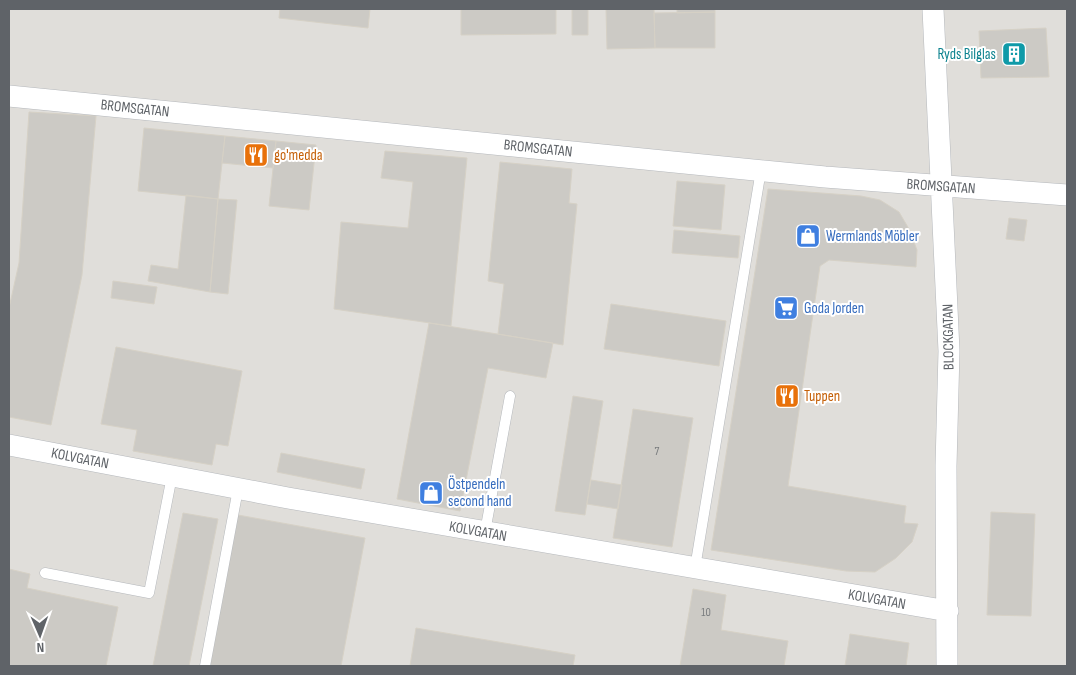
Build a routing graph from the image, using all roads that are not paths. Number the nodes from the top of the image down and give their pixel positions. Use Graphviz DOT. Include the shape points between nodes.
graph roads {
  1 [pos="933,9"];
  2 [pos="9,96"];
  3 [pos="761,170"];
  4 [pos="943,186"];
  5 [pos="1067,194"];
  6 [pos="510,396"];
  7 [pos="9,445"];
  8 [pos="172,476"];
  9 [pos="238,489"];
  10 [pos="485,532"];
  11 [pos="695,568"];
  12 [pos="45,574"];
  13 [pos="948,611"];
  14 [pos="205,666"];
  15 [pos="948,666"];
  1 -- 4 [label="street, BLOCKGATAN"];
  2 -- 3 [label="street, BROMSGATAN"];
  3 -- 4 [label="street, BROMSGATAN"];
  3 -- 11 [label="lane"];
  4 -- 5 [label="street, BROMSGATAN"];
  4 -- 13 [label="street, BLOCKGATAN" via="949,351 946,466"];
  6 -- 10 [label="lane"];
  7 -- 8 [label="street, KOLVGATAN"];
  8 -- 9 [label="street, KOLVGATAN"];
  8 -- 12 [label="lane" via="150,593"];
  9 -- 10 [label="street, KOLVGATAN"];
  9 -- 14 [label="lane"];
  10 -- 11 [label="street, KOLVGATAN"];
  11 -- 13 [label="street, KOLVGATAN"];
  13 -- 15 [label="street, BLOCKGATAN"];
}
